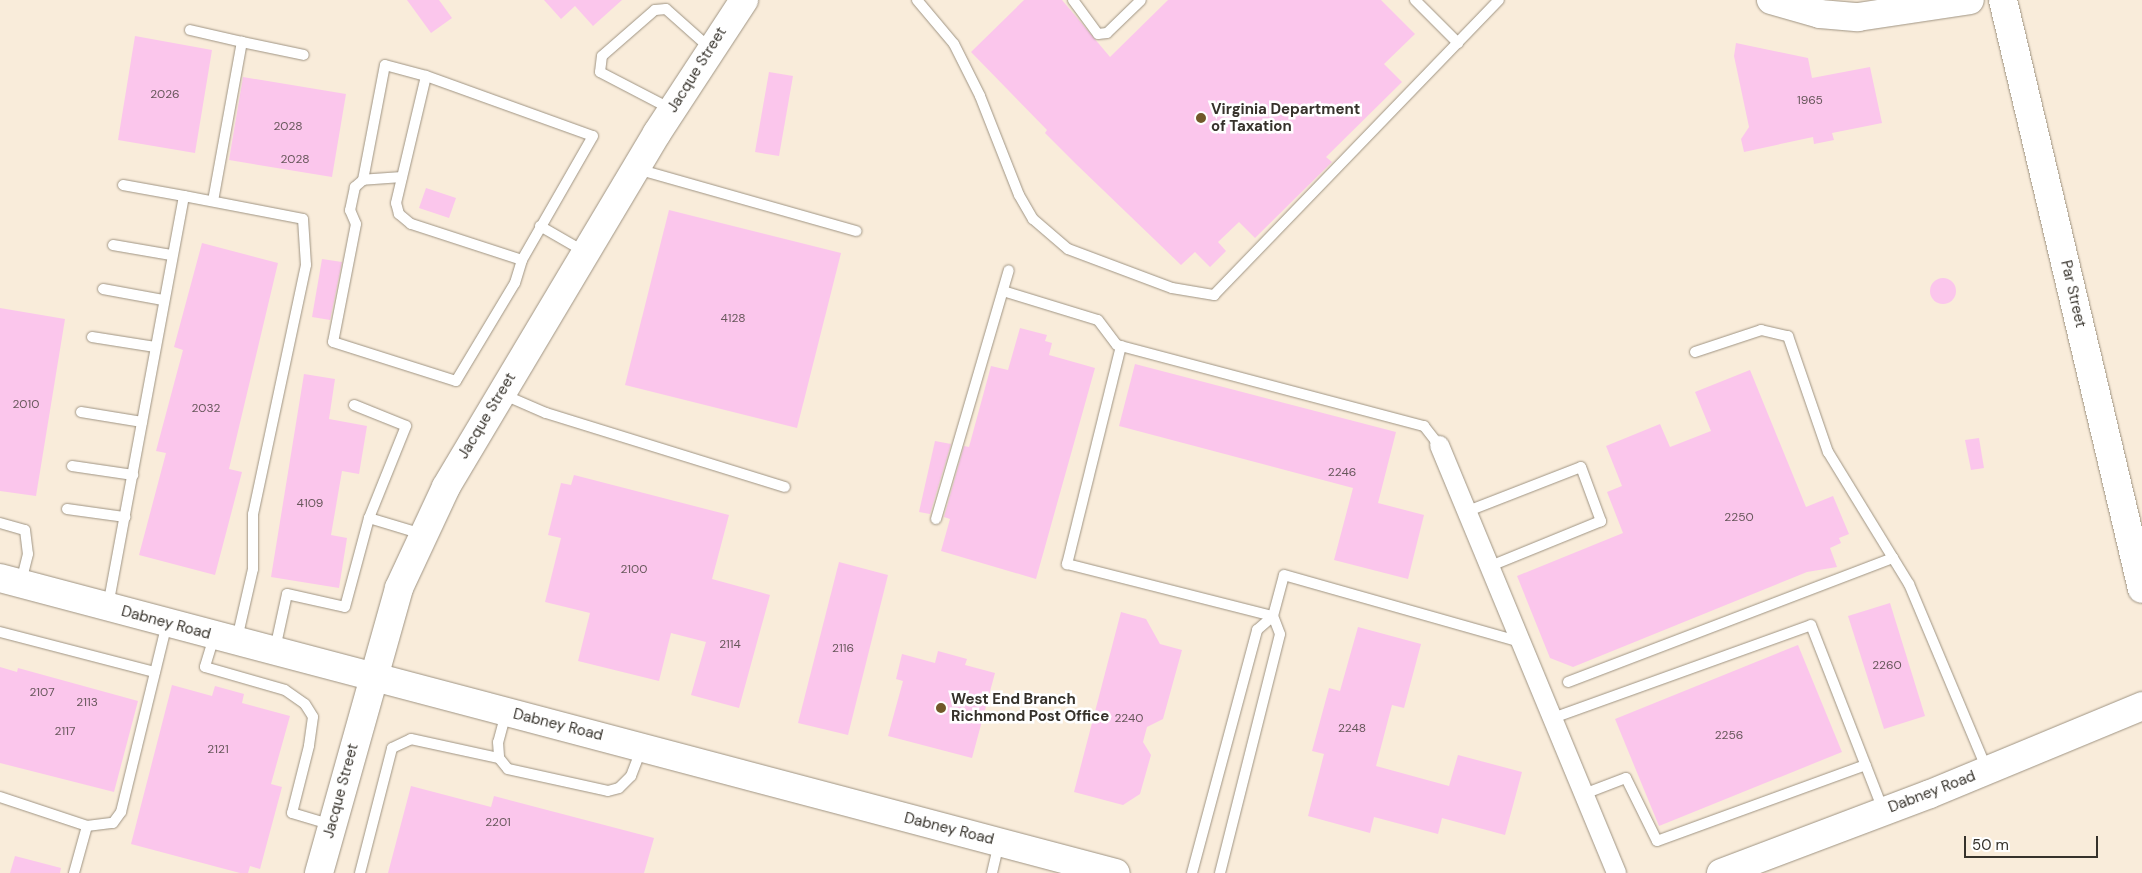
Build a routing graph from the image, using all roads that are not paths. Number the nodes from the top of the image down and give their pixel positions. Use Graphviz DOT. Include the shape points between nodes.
graph roads {
  1 [pos="917,0"];
  2 [pos="1073,0"];
  3 [pos="1141,0"];
  4 [pos="1415,0"];
  5 [pos="1499,0"];
  6 [pos="1771,0"];
  7 [pos="1970,0"];
  8 [pos="2003,0"];
  9 [pos="737,3"];
  10 [pos="190,30"];
  11 [pos="242,42"];
  12 [pos="1458,43"];
  13 [pos="710,48"];
  14 [pos="304,55"];
  15 [pos="426,76"];
  16 [pos="671,110"];
  17 [pos="636,169"];
  18 [pos="402,177"];
  19 [pos="363,180"];
  20 [pos="124,186"];
  21 [pos="184,196"];
  22 [pos="213,201"];
  23 [pos="540,226"];
  24 [pos="856,231"];
  25 [pos="113,245"];
  26 [pos="586,252"];
  27 [pos="171,255"];
  28 [pos="522,260"];
  29 [pos="1009,270"];
  30 [pos="103,289"];
  31 [pos="1003,291"];
  32 [pos="163,300"];
  33 [pos="92,337"];
  34 [pos="1121,346"];
  35 [pos="155,347"];
  36 [pos="1695,352"];
  37 [pos="501,394"];
  38 [pos="354,405"];
  39 [pos="82,412"];
  40 [pos="142,422"];
  41 [pos="1439,445"];
  42 [pos="72,466"];
  43 [pos="133,475"];
  44 [pos="785,486"];
  45 [pos="67,509"];
  46 [pos="1468,511"];
  47 [pos="125,517"];
  48 [pos="369,518"];
  49 [pos="936,519"];
  50 [pos="0,523"];
  51 [pos="423,534"];
  52 [pos="1893,558"];
  53 [pos="1491,566"];
  54 [pos="10,581"];
  55 [pos="2142,587"];
  56 [pos="108,607"];
  57 [pos="1273,616"];
  58 [pos="167,623"];
  59 [pos="0,632"];
  60 [pos="226,639"];
  61 [pos="1522,642"];
  62 [pos="274,652"];
  63 [pos="155,672"];
  64 [pos="371,677"];
  65 [pos="1568,682"];
  66 [pos="2142,706"];
  67 [pos="506,712"];
  68 [pos="1553,718"];
  69 [pos="643,746"];
  70 [pos="499,758"];
  71 [pos="1866,765"];
  72 [pos="1987,771"];
  73 [pos="1584,794"];
  74 [pos="0,797"];
  75 [pos="1883,810"];
  76 [pos="332,825"];
  77 [pos="87,826"];
  78 [pos="1000,842"];
  79 [pos="1058,866"];
  80 [pos="74,873"];
  81 [pos="319,873"];
  82 [pos="360,873"];
  83 [pos="992,873"];
  84 [pos="1116,873"];
  85 [pos="1192,873"];
  86 [pos="1220,873"];
  87 [pos="1616,873"];
  88 [pos="1721,873"];
  1 -- 12 [label="lane" via="954,44 1032,218 1068,249 1172,288 1214,295"];
  2 -- 3 [label="lane" via="1098,34 1107,33"];
  4 -- 12 [label="lane"];
  5 -- 12 [label="lane"];
  6 -- 7 [label="street" via="1820,14 1858,17"];
  8 -- 55 [label="street, Par Street"];
  9 -- 13 [label="street, Jacque Street"];
  10 -- 11 [label="lane"];
  11 -- 14 [label="lane"];
  11 -- 22 [label="lane"];
  13 -- 16 [label="street, Jacque Street"];
  13 -- 16 [label="lane" via="666,10 655,10 602,56 600,72"];
  15 -- 18 [label="lane"];
  15 -- 19 [label="lane" via="385,66"];
  15 -- 23 [label="lane" via="593,136"];
  16 -- 17 [label="street, Jacque Street"];
  17 -- 24 [label="lane"];
  17 -- 26 [label="street, Jacque Street"];
  18 -- 19 [label="lane"];
  18 -- 28 [label="lane" via="396,203 399,214 411,224"];
  19 -- 28 [label="lane" via="355,187 350,210 356,224 333,342 456,381 515,283"];
  20 -- 21 [label="lane"];
  21 -- 22 [label="lane"];
  21 -- 27 [label="lane"];
  22 -- 60 [label="lane" via="303,219 306,265 253,514 253,569"];
  23 -- 26 [label="lane"];
  23 -- 28 [label="lane"];
  25 -- 27 [label="lane"];
  26 -- 37 [label="street, Jacque Street"];
  27 -- 32 [label="lane"];
  29 -- 31 [label="lane"];
  30 -- 32 [label="lane"];
  31 -- 34 [label="lane" via="1098,320"];
  31 -- 49 [label="lane"];
  32 -- 35 [label="lane"];
  33 -- 35 [label="lane"];
  34 -- 41 [label="lane" via="1424,426"];
  34 -- 57 [label="lane" via="1067,564"];
  35 -- 40 [label="lane"];
  36 -- 52 [label="lane" via="1761,330 1788,336 1828,452"];
  37 -- 44 [label="lane" via="546,413"];
  37 -- 51 [label="street, Jacque Street"];
  38 -- 48 [label="lane" via="406,426"];
  39 -- 40 [label="lane"];
  40 -- 43 [label="lane"];
  41 -- 46 [label="street"];
  42 -- 43 [label="lane"];
  43 -- 47 [label="lane"];
  45 -- 47 [label="lane"];
  46 -- 53 [label="street"];
  46 -- 53 [label="lane" via="1581,467 1601,521"];
  47 -- 56 [label="lane"];
  48 -- 51 [label="lane"];
  48 -- 62 [label="lane" via="345,607 287,594"];
  50 -- 54 [label="lane" via="25,530 29,540"];
  51 -- 64 [label="street, Jacque Street" via="399,588"];
  52 -- 65 [label="lane"];
  52 -- 72 [label="lane" via="1908,584"];
  53 -- 61 [label="street"];
  54 -- 56 [label="street, Dabney Road"];
  56 -- 58 [label="street, Dabney Road"];
  57 -- 61 [label="lane" via="1284,576"];
  57 -- 85 [label="lane" via="1257,630"];
  57 -- 86 [label="lane" via="1280,634"];
  58 -- 60 [label="street, Dabney Road"];
  58 -- 63 [label="lane"];
  59 -- 63 [label="lane"];
  60 -- 62 [label="street, Dabney Road"];
  60 -- 76 [label="lane" via="205,667 285,690 313,717 310,746 292,813"];
  61 -- 68 [label="street"];
  62 -- 64 [label="street, Dabney Road"];
  63 -- 77 [label="lane" via="121,812 113,823 101,827"];
  64 -- 67 [label="street, Dabney Road"];
  64 -- 76 [label="street, Jacque Street"];
  66 -- 72 [label="street, Dabney Road"];
  67 -- 69 [label="street, Dabney Road"];
  67 -- 70 [label="lane" via="498,742"];
  68 -- 71 [label="lane" via="1811,625"];
  68 -- 73 [label="street"];
  69 -- 70 [label="lane" via="631,776 619,788 608,791 508,770"];
  69 -- 78 [label="street, Dabney Road" via="754,779"];
  70 -- 82 [label="lane" via="411,738 392,748"];
  71 -- 73 [label="lane" via="1657,840 1626,778"];
  71 -- 75 [label="lane"];
  72 -- 75 [label="street, Dabney Road"];
  73 -- 87 [label="street"];
  74 -- 77 [label="lane"];
  75 -- 88 [label="street, Dabney Road"];
  76 -- 81 [label="street, Jacque Street"];
  77 -- 80 [label="lane"];
  78 -- 79 [label="street, Dabney Road"];
  78 -- 83 [label="lane"];
  79 -- 84 [label="street, Dabney Road"];
}
